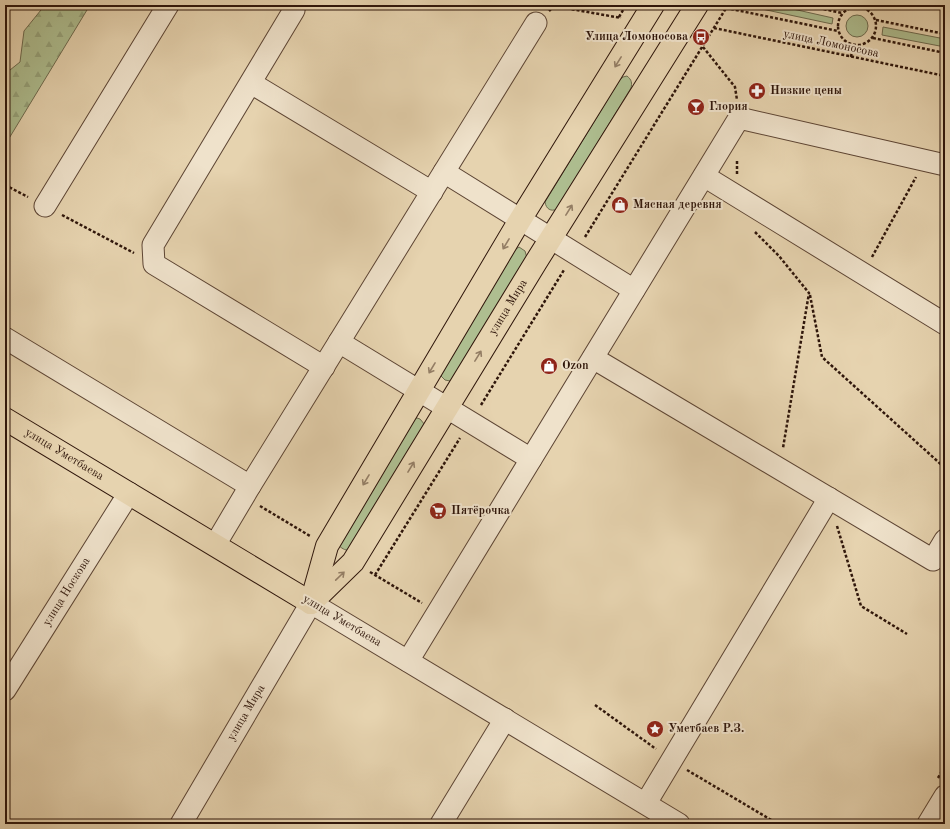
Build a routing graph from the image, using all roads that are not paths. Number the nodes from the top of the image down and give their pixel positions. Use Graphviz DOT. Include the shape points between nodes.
graph roads {
  1 [pos="168,5"];
  2 [pos="291,5"];
  3 [pos="653,5"];
  4 [pos="697,5"];
  5 [pos="536,23"];
  6 [pos="251,83"];
  7 [pos="945,165"];
  8 [pos="444,172"];
  9 [pos="704,176"];
  10 [pos="432,192"];
  11 [pos="45,206"];
  12 [pos="520,220"];
  13 [pos="551,239"];
  14 [pos="634,290"];
  15 [pos="945,324"];
  16 [pos="5,338"];
  17 [pos="339,342"];
  18 [pos="593,358"];
  19 [pos="324,367"];
  20 [pos="419,391"];
  21 [pos="447,408"];
  22 [pos="5,419"];
  23 [pos="531,459"];
  24 [pos="250,486"];
  25 [pos="129,493"];
  26 [pos="828,498"];
  27 [pos="945,540"];
  28 [pos="215,545"];
  29 [pos="939,563"];
  30 [pos="311,603"];
  31 [pos="408,661"];
  32 [pos="5,690"];
  33 [pos="505,719"];
  34 [pos="945,796"];
  35 [pos="646,803"];
  36 [pos="671,822"];
  37 [pos="181,824"];
  38 [pos="442,824"];
  39 [pos="928,824"];
  1 -- 11 [label="street"];
  2 -- 6 [label="street" via="294,10"];
  3 -- 12 [label="main road, улица Мира, one-way"];
  13 -- 4 [label="main road, улица Мира, one-way"];
  5 -- 8 [label="street"];
  6 -- 10 [label="street"];
  6 -- 19 [label="street" via="153,245 154,264"];
  7 -- 9 [label="street" via="739,118"];
  8 -- 10 [label="street"];
  8 -- 12 [label="street"];
  9 -- 14 [label="street"];
  9 -- 15 [label="street"];
  10 -- 17 [label="street"];
  12 -- 13 [label="street"];
  12 -- 20 [label="main road, улица Мира, one-way"];
  13 -- 14 [label="street"];
  21 -- 13 [label="main road, улица Мира, one-way"];
  14 -- 18 [label="street"];
  16 -- 24 [label="street"];
  17 -- 19 [label="street"];
  17 -- 20 [label="street"];
  18 -- 23 [label="street"];
  18 -- 26 [label="street"];
  19 -- 24 [label="street"];
  20 -- 21 [label="street"];
  20 -- 30 [label="main road, улица Мира, one-way" via="327,546"];
  21 -- 23 [label="street"];
  30 -- 21 [label="main road, улица Мира, one-way" via="353,562"];
  22 -- 25 [label="main road, улица Уметбаева"];
  23 -- 31 [label="street"];
  24 -- 28 [label="street"];
  25 -- 28 [label="main road, улица Уметбаева"];
  25 -- 32 [label="street, улица Носкова"];
  26 -- 29 [label="street"];
  26 -- 35 [label="street"];
  27 -- 29 [label="street"];
  28 -- 30 [label="main road, улица Уметбаева"];
  30 -- 31 [label="street, улица Уметбаева"];
  30 -- 37 [label="street, улица Мира"];
  31 -- 33 [label="street, улица Уметбаева"];
  33 -- 35 [label="street, улица Уметбаева"];
  33 -- 38 [label="street"];
  34 -- 39 [label="street"];
  35 -- 36 [label="street, улица Уметбаева"];
}
